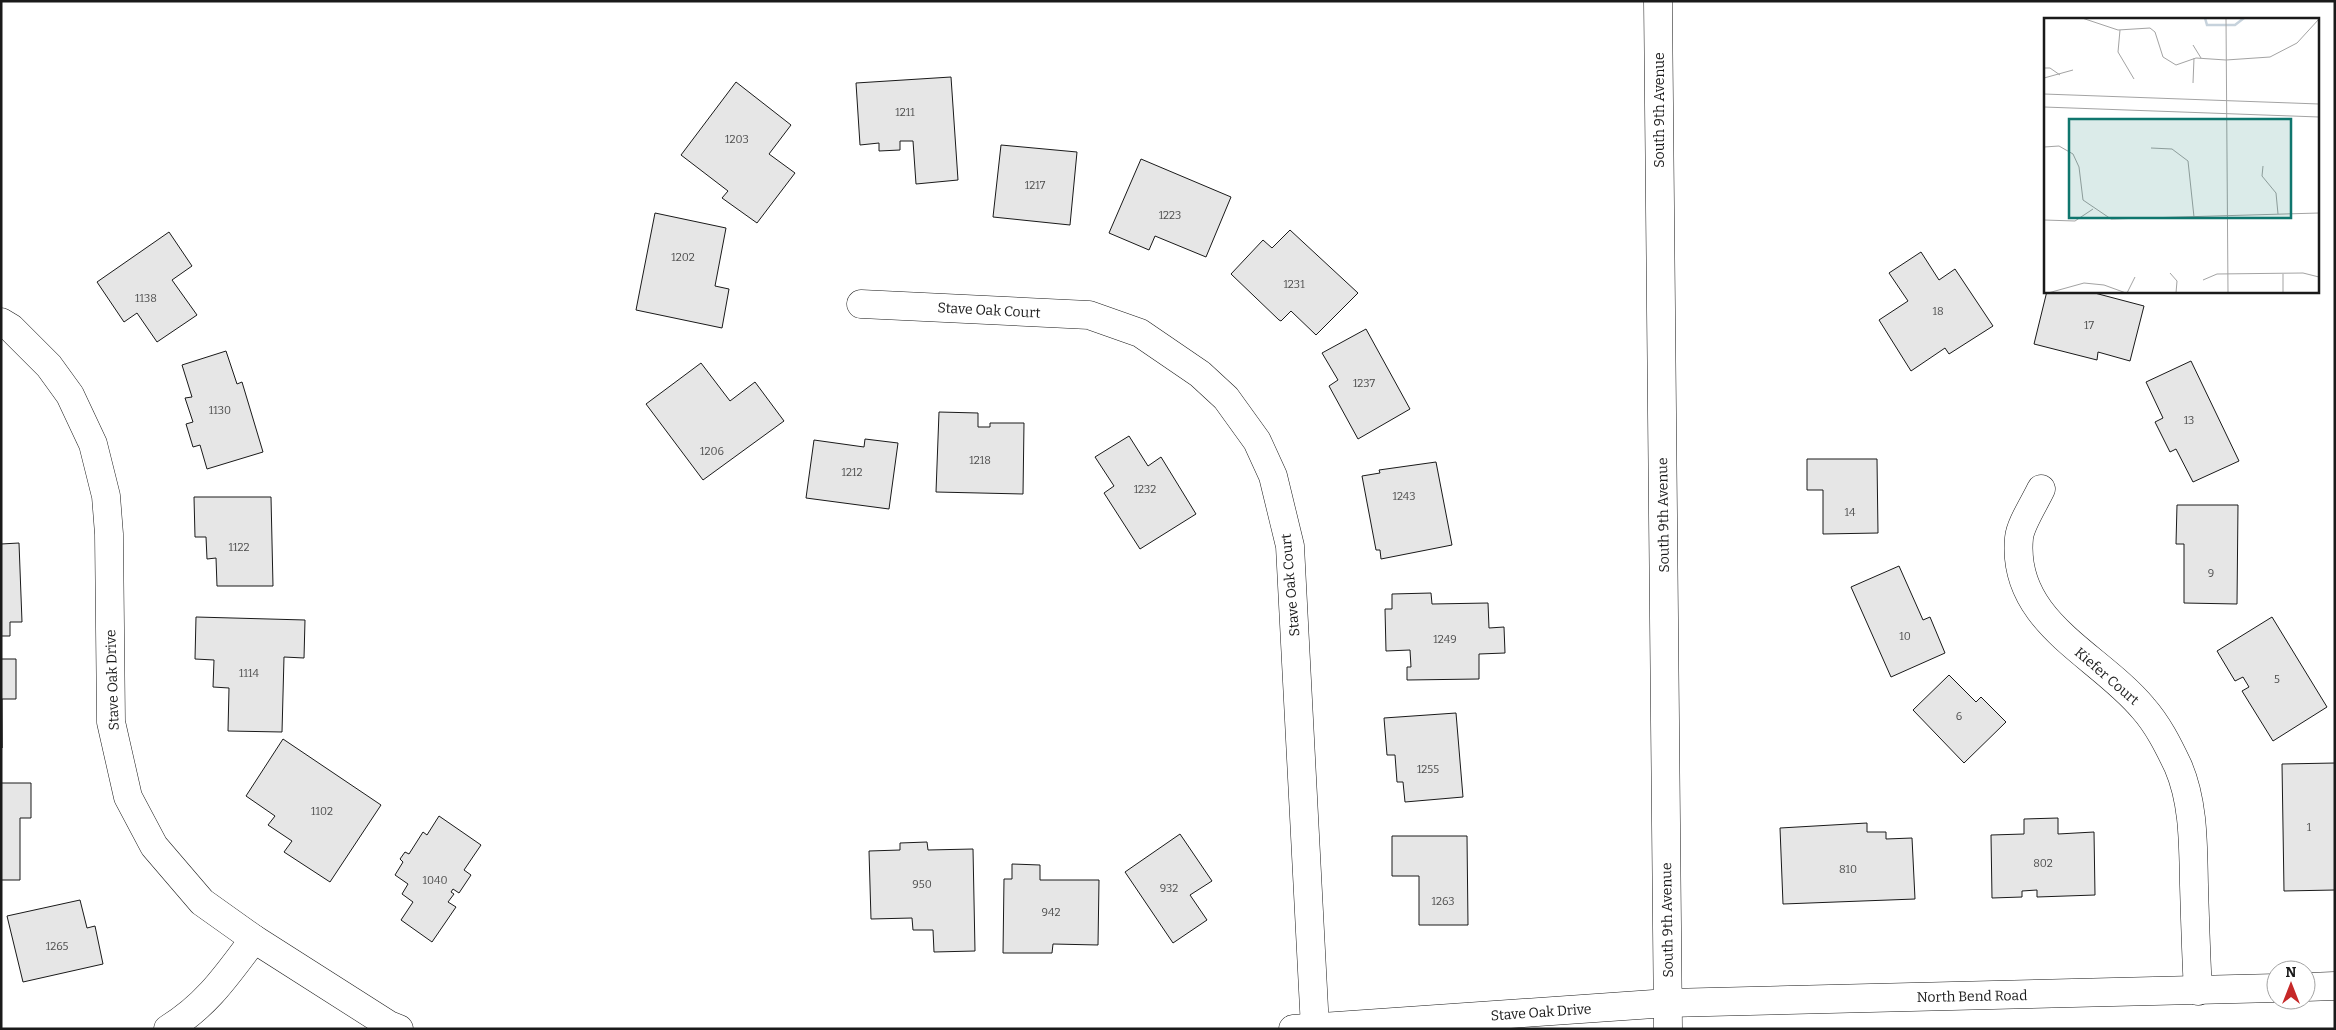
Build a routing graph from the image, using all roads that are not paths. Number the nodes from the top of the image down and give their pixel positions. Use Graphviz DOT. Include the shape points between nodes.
graph roads {
  1 [pos="1658,1"];
  2 [pos="861,304"];
  3 [pos="1,322"];
  4 [pos="2041,490"];
  5 [pos="254,940"];
  6 [pos="2335,986"];
  7 [pos="2316,987"];
  8 [pos="2266,988"];
  9 [pos="2198,991"];
  10 [pos="1668,1016"];
  11 [pos="1304,1028"];
  12 [pos="168,1029"];
  13 [pos="399,1029"];
  1 -- 10 [label="street, South 9th Avenue"];
  2 -- 11 [label="street, Stave Oak Court" via="1089,315 1140,333 1200,374 1226,398 1257,441 1273,476 1290,546"];
  3 -- 5 [label="street, Stave Oak Drive" via="48,366 70,395 93,444 106,496 109,534 111,722 128,796 154,846 202,902"];
  4 -- 9 [label="street, Kiefer Court" via="2019,536 2020,562 2031,593 2050,625 2143,707 2179,768 2193,820"];
  5 -- 12 [label="street" via="210,996"];
  5 -- 13 [label="street, Stave Oak Drive"];
  6 -- 7 [label="street"];
  8 -- 9 [label="street, North Bend Road"];
  9 -- 10 [label="street, North Bend Road"];
  10 -- 11 [label="street, Stave Oak Drive"];
}
